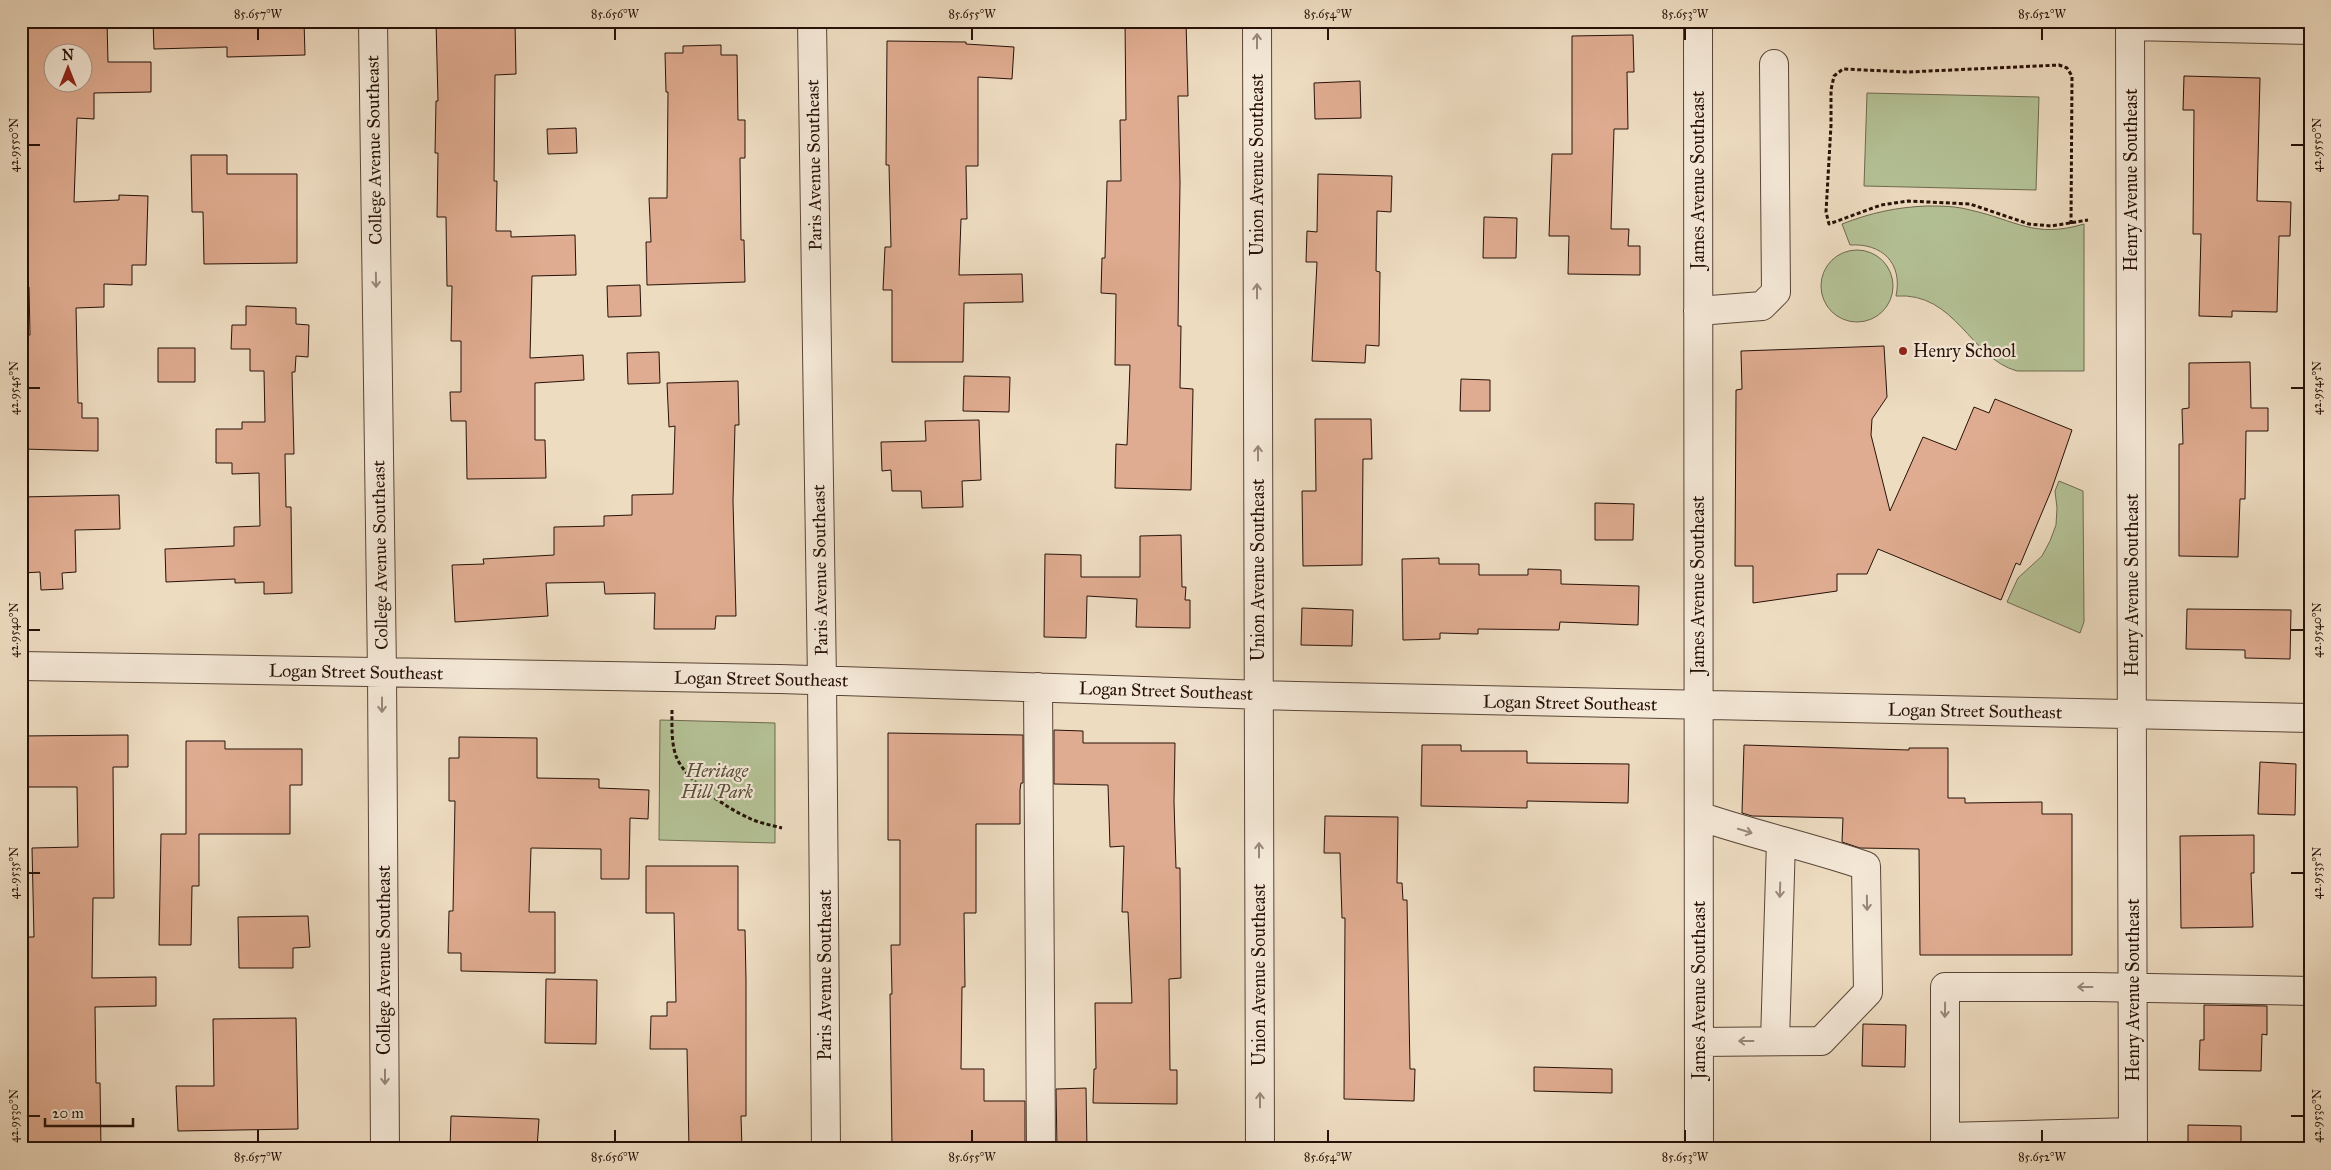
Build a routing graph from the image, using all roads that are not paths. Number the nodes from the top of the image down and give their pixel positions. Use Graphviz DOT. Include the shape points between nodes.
graph roads {
  1 [pos="373,21"];
  2 [pos="812,21"];
  3 [pos="1257,21"];
  4 [pos="1698,21"];
  5 [pos="2130,24"];
  6 [pos="2310,30"];
  7 [pos="1774,64"];
  8 [pos="1698,311"];
  9 [pos="21,666"];
  10 [pos="382,672"];
  11 [pos="822,680"];
  12 [pos="1038,687"];
  13 [pos="1258,695"];
  14 [pos="1698,706"];
  15 [pos="2133,714"];
  16 [pos="2310,718"];
  17 [pos="1699,816"];
  18 [pos="1781,841"];
  19 [pos="2134,988"];
  20 [pos="2310,991"];
  21 [pos="1775,1041"];
  22 [pos="1699,1042"];
  23 [pos="2133,1140"];
  24 [pos="1945,1143"];
  25 [pos="385,1149"];
  26 [pos="826,1149"];
  27 [pos="1041,1149"];
  28 [pos="1260,1149"];
  29 [pos="1699,1149"];
  1 -- 10 [label="street, College Avenue Southeast, one-way"];
  2 -- 11 [label="street, Paris Avenue Southeast"];
  13 -- 3 [label="street, Union Avenue Southeast, one-way"];
  4 -- 8 [label="street, James Avenue Southeast"];
  5 -- 6 [label="street"];
  5 -- 15 [label="street, Henry Avenue Southeast"];
  7 -- 8 [label="street" via="1776,292 1762,306"];
  8 -- 14 [label="street, James Avenue Southeast"];
  9 -- 10 [label="street, Logan Street Southeast"];
  10 -- 11 [label="street, Logan Street Southeast"];
  10 -- 25 [label="street, College Avenue Southeast, one-way"];
  11 -- 12 [label="street, Logan Street Southeast"];
  11 -- 26 [label="street, Paris Avenue Southeast"];
  12 -- 13 [label="street, Logan Street Southeast"];
  12 -- 27 [label="street"];
  13 -- 14 [label="street, Logan Street Southeast"];
  28 -- 13 [label="street, Union Avenue Southeast, one-way"];
  14 -- 15 [label="street, Logan Street Southeast"];
  14 -- 17 [label="street, James Avenue Southeast"];
  15 -- 16 [label="street, Logan Street Southeast"];
  15 -- 19 [label="street, Henry Avenue Southeast"];
  17 -- 18 [label="street, one-way"];
  17 -- 22 [label="street, James Avenue Southeast"];
  18 -- 21 [label="street, one-way"];
  18 -- 21 [label="street, one-way" via="1866,866 1868,992 1821,1041"];
  19 -- 20 [label="street"];
  19 -- 23 [label="street, Henry Avenue Southeast"];
  19 -- 24 [label="street, one-way" via="1945,987"];
  21 -- 22 [label="street, one-way"];
  22 -- 29 [label="street, James Avenue Southeast"];
  23 -- 24 [label="street"];
}
